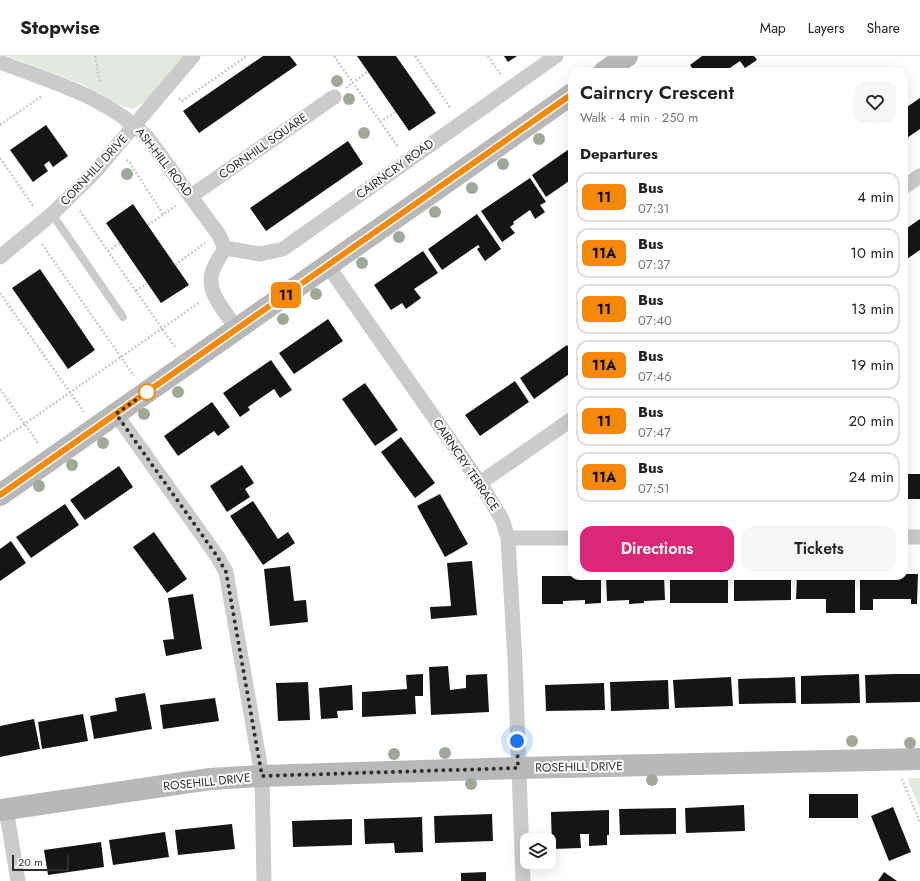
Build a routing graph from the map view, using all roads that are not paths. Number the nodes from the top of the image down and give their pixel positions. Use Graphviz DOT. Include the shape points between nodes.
graph roads {
  1 [pos="193,56"];
  2 [pos="556,56"];
  3 [pos="627,56"];
  4 [pos="0,62"];
  5 [pos="610,68"];
  6 [pos="334,97"];
  7 [pos="568,97"];
  8 [pos="135,125"];
  9 [pos="920,176"];
  10 [pos="908,184"];
  11 [pos="191,196"];
  12 [pos="43,221"];
  13 [pos="225,248"];
  14 [pos="0,256"];
  15 [pos="328,266"];
  16 [pos="123,317"];
  17 [pos="237,330"];
  18 [pos="116,414"];
  19 [pos="568,422"];
  20 [pos="480,483"];
  21 [pos="0,495"];
  22 [pos="908,537"];
  23 [pos="920,537"];
  24 [pos="508,538"];
  25 [pos="568,538"];
  26 [pos="920,759"];
  27 [pos="518,768"];
  28 [pos="262,776"];
  29 [pos="3,809"];
  30 [pos="18,881"];
  31 [pos="264,881"];
  32 [pos="523,881"];
  1 -- 8 [label="street, CORNHILL DRIVE"];
  2 -- 13 [label="street, CAIRNCRY ROAD" via="283,249 260,254"];
  3 -- 5 [label="street"];
  4 -- 8 [label="street, ASH-HILL ROAD" via="104,104"];
  6 -- 11 [label="street, CORNHILL SQUARE"];
  7 -- 15 [label="street"];
  8 -- 11 [label="street, ASH-HILL ROAD" via="157,148"];
  8 -- 12 [label="street, CORNHILL DRIVE" via="70,197"];
  9 -- 10 [label="street"];
  11 -- 13 [label="street, ASH-HILL ROAD" via="218,233"];
  12 -- 14 [label="street, CORNHILL DRIVE"];
  12 -- 16 [label="lane"];
  13 -- 17 [label="street" via="212,273 211,283 213,292"];
  15 -- 17 [label="street"];
  15 -- 20 [label="street, CAIRNCRY TERRACE"];
  17 -- 18 [label="street"];
  18 -- 21 [label="street"];
  18 -- 28 [label="street" via="226,572"];
  19 -- 20 [label="street"];
  20 -- 24 [label="street, CAIRNCRY TERRACE" via="502,519"];
  22 -- 23 [label="street"];
  24 -- 25 [label="street"];
  24 -- 27 [label="street, CAIRNCRY TERRACE"];
  26 -- 27 [label="street, ROSEHILL DRIVE"];
  27 -- 28 [label="street, ROSEHILL DRIVE"];
  27 -- 32 [label="street, CAIRNCRY TERRACE"];
  28 -- 29 [label="street, ROSEHILL DRIVE" via="210,779"];
  28 -- 31 [label="street"];
  29 -- 30 [label="street"];
}
